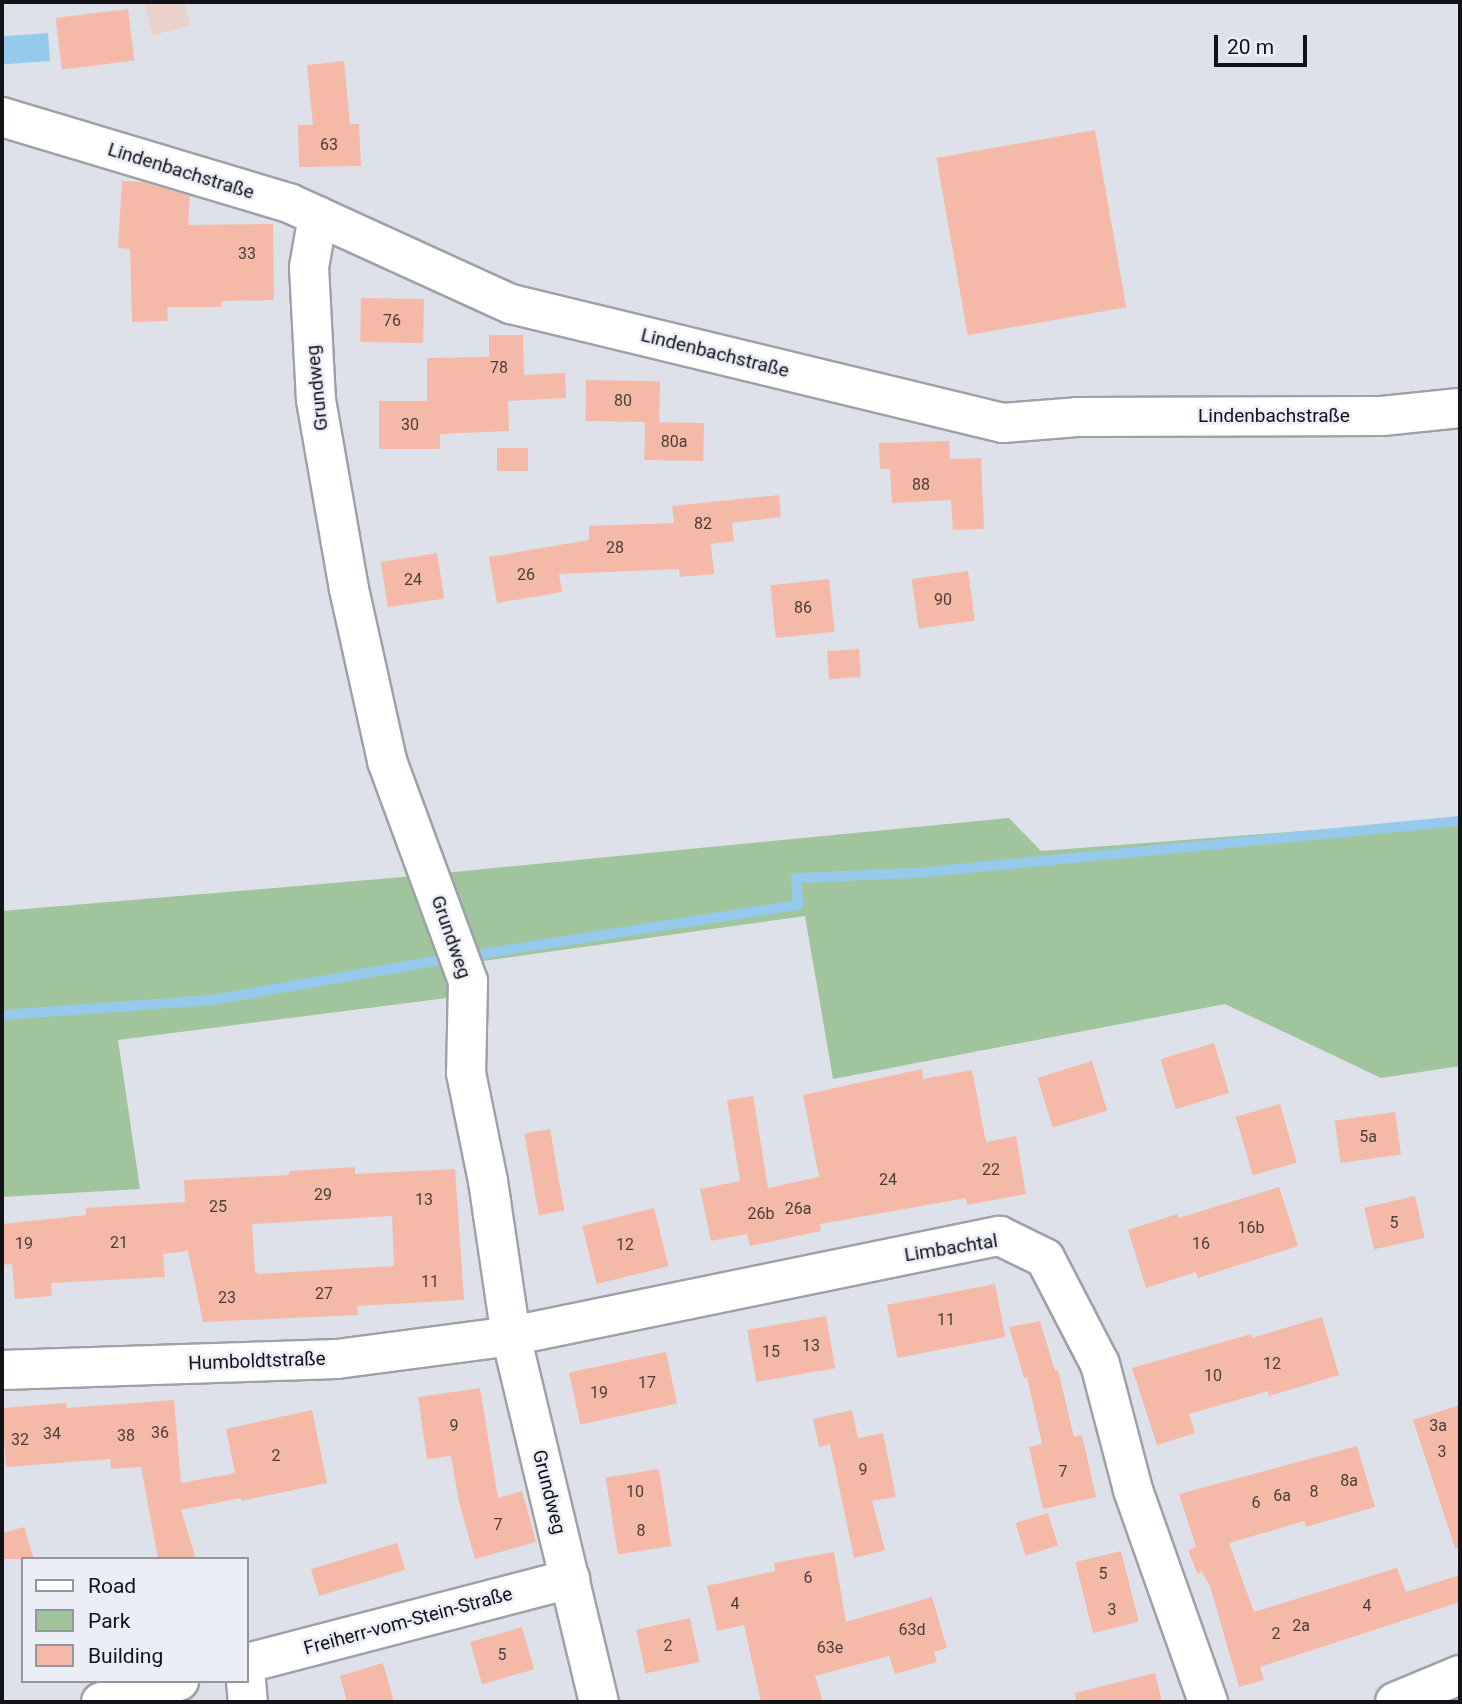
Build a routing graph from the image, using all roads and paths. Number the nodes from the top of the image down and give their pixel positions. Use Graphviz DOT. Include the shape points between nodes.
graph roads {
  1 [pos="2,117"];
  2 [pos="318,216"];
  3 [pos="1460,408"];
  4 [pos="511,1336"];
  5 [pos="2,1370"];
  6 [pos="570,1579"];
  7 [pos="248,1663"];
  8 [pos="1460,1675"];
  9 [pos="172,1683"];
  10 [pos="246,1683"];
  11 [pos="101,1702"];
  12 [pos="248,1702"];
  13 [pos="599,1702"];
  14 [pos="1208,1702"];
  15 [pos="1395,1702"];
  1 -- 2 [label="street, Lindenbachstraße" via="289,203"];
  2 -- 3 [label="street, Lindenbachstraße" via="511,304 1003,423 1077,417 1382,416"];
  2 -- 4 [label="street, Grundweg" via="309,267 323,446 387,761 468,981 466,1073"];
  4 -- 5 [label="street, Humboldtstraße" via="337,1359"];
  4 -- 6 [label="street, Grundweg"];
  4 -- 14 [label="street, Limbachtal" via="1000,1236 1045,1258 1100,1364 1133,1490"];
  6 -- 7 [label="street, Freiherr-vom-Stein-Straße"];
  6 -- 13 [label="street, Grundweg"];
  8 -- 15 [label="street"];
  9 -- 11 [label="street"];
  10 -- 12 [label="street"];
}
